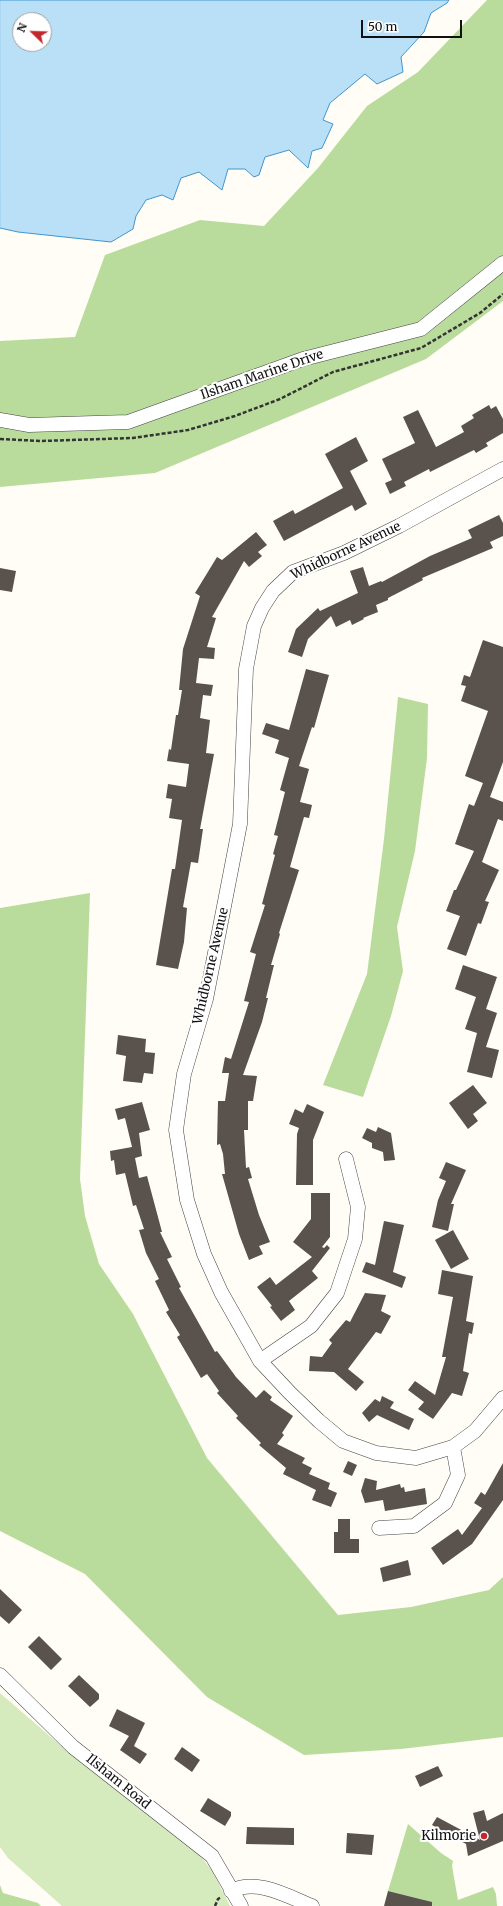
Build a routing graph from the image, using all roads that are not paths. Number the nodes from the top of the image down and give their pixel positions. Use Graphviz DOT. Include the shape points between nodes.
graph roads {
  1 [pos="503,263"];
  2 [pos="0,420"];
  3 [pos="503,469"];
  4 [pos="346,1159"];
  5 [pos="260,1361"];
  6 [pos="503,1398"];
  7 [pos="453,1447"];
  8 [pos="379,1528"];
  9 [pos="0,1675"];
  10 [pos="231,1891"];
  11 [pos="241,1906"];
  12 [pos="312,1906"];
  1 -- 2 [label="street, Ilsham Marine Drive" via="421,329 303,359 128,422 29,425"];
  3 -- 5 [label="street, Whidborne Avenue" via="344,553 293,572 273,591 254,626 246,669 240,824 206,999 184,1074 176,1130 188,1200 204,1254 221,1292"];
  4 -- 5 [label="street" via="358,1207 354,1239 337,1293 311,1326"];
  5 -- 7 [label="street, Whidborne Avenue" via="309,1412 343,1441 376,1453 416,1458"];
  6 -- 7 [label="street, Whidborne Avenue" via="475,1431"];
  7 -- 8 [label="street" via="458,1475 445,1503 414,1526"];
  9 -- 10 [label="street, Ilsham Road" via="73,1747 212,1856"];
  10 -- 11 [label="street, Ilsham Road"];
  10 -- 12 [label="street" via="255,1886"];
}
